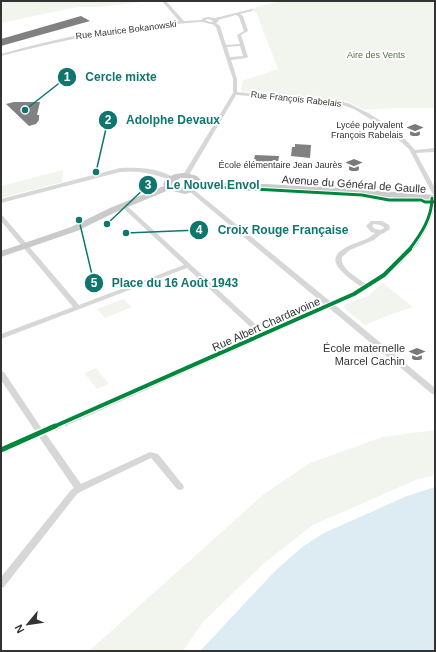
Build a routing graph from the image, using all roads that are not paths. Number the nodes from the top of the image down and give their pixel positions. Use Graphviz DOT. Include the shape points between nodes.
graph roads {
  1 [pos="164,1"];
  2 [pos="251,10"];
  3 [pos="237,14"];
  4 [pos="215,21"];
  5 [pos="182,23"];
  6 [pos="242,45"];
  7 [pos="225,46"];
  8 [pos="1,55"];
  9 [pos="228,59"];
  10 [pos="235,93"];
  11 [pos="435,150"];
  12 [pos="413,152"];
  13 [pos="186,175"];
  14 [pos="170,183"];
  15 [pos="199,184"];
  16 [pos="192,190"];
  17 [pos="434,196"];
  18 [pos="1,201"];
  19 [pos="123,205"];
  20 [pos="1,217"];
  21 [pos="432,219"];
  22 [pos="379,232"];
  23 [pos="26,246"];
  24 [pos="1,254"];
  25 [pos="188,266"];
  26 [pos="366,287"];
  27 [pos="330,305"];
  28 [pos="78,308"];
  29 [pos="263,335"];
  30 [pos="1,337"];
  31 [pos="1,374"];
  32 [pos="435,392"];
  33 [pos="67,422"];
  34 [pos="54,427"];
  35 [pos="41,432"];
  36 [pos="1,450"];
  37 [pos="180,487"];
  38 [pos="79,489"];
  39 [pos="1,584"];
  1 -- 5 [label="street"];
  2 -- 3 [label="street"];
  3 -- 4 [label="street"];
  3 -- 6 [label="street" via="241,16 246,31 239,35"];
  4 -- 5 [label="street, Rue Maurice Bokanowski"];
  4 -- 7 [label="street"];
  5 -- 8 [label="street, Rue Maurice Bokanowski" via="49,41"];
  6 -- 7 [label="street"];
  6 -- 9 [label="street" via="246,57"];
  7 -- 9 [label="street"];
  9 -- 10 [label="street" via="235,79"];
  10 -- 12 [label="street, Rue François Rabelais" via="341,102 381,123"];
  10 -- 13 [label="street"];
  11 -- 12 [label="street"];
  12 -- 17 [label="street, Rue François Rabelais"];
  13 -- 14 [label="main road"];
  13 -- 15 [label="main road" via="195,178"];
  14 -- 16 [label="main road" via="181,191"];
  14 -- 18 [label="street" via="153,172 129,169"];
  14 -- 19 [label="main road"];
  15 -- 16 [label="main road"];
  15 -- 17 [label="main road, Avenue du Général de Gaulle"];
  16 -- 27 [label="street"];
  17 -- 21 [label="street, Rue Albert Chardavoine"];
  19 -- 23 [label="main road" via="94,221"];
  19 -- 25 [label="street"];
  20 -- 23 [label="street"];
  21 -- 26 [label="street, Rue Albert Chardavoine" via="402,260"];
  22 -- 26 [label="street" via="374,238 343,251 337,261"];
  23 -- 24 [label="main road"];
  23 -- 28 [label="street"];
  25 -- 28 [label="street"];
  25 -- 29 [label="street"];
  26 -- 27 [label="street, Rue Albert Chardavoine"];
  27 -- 29 [label="street, Rue Albert Chardavoine"];
  27 -- 32 [label="street"];
  28 -- 30 [label="street"];
  29 -- 33 [label="street, Rue Albert Chardavoine"];
  31 -- 35 [label="street"];
  34 -- 35 [label="street"];
  35 -- 36 [label="street"];
  35 -- 38 [label="street"];
  37 -- 38 [label="street" via="155,456 150,455"];
  38 -- 39 [label="street"];
}
